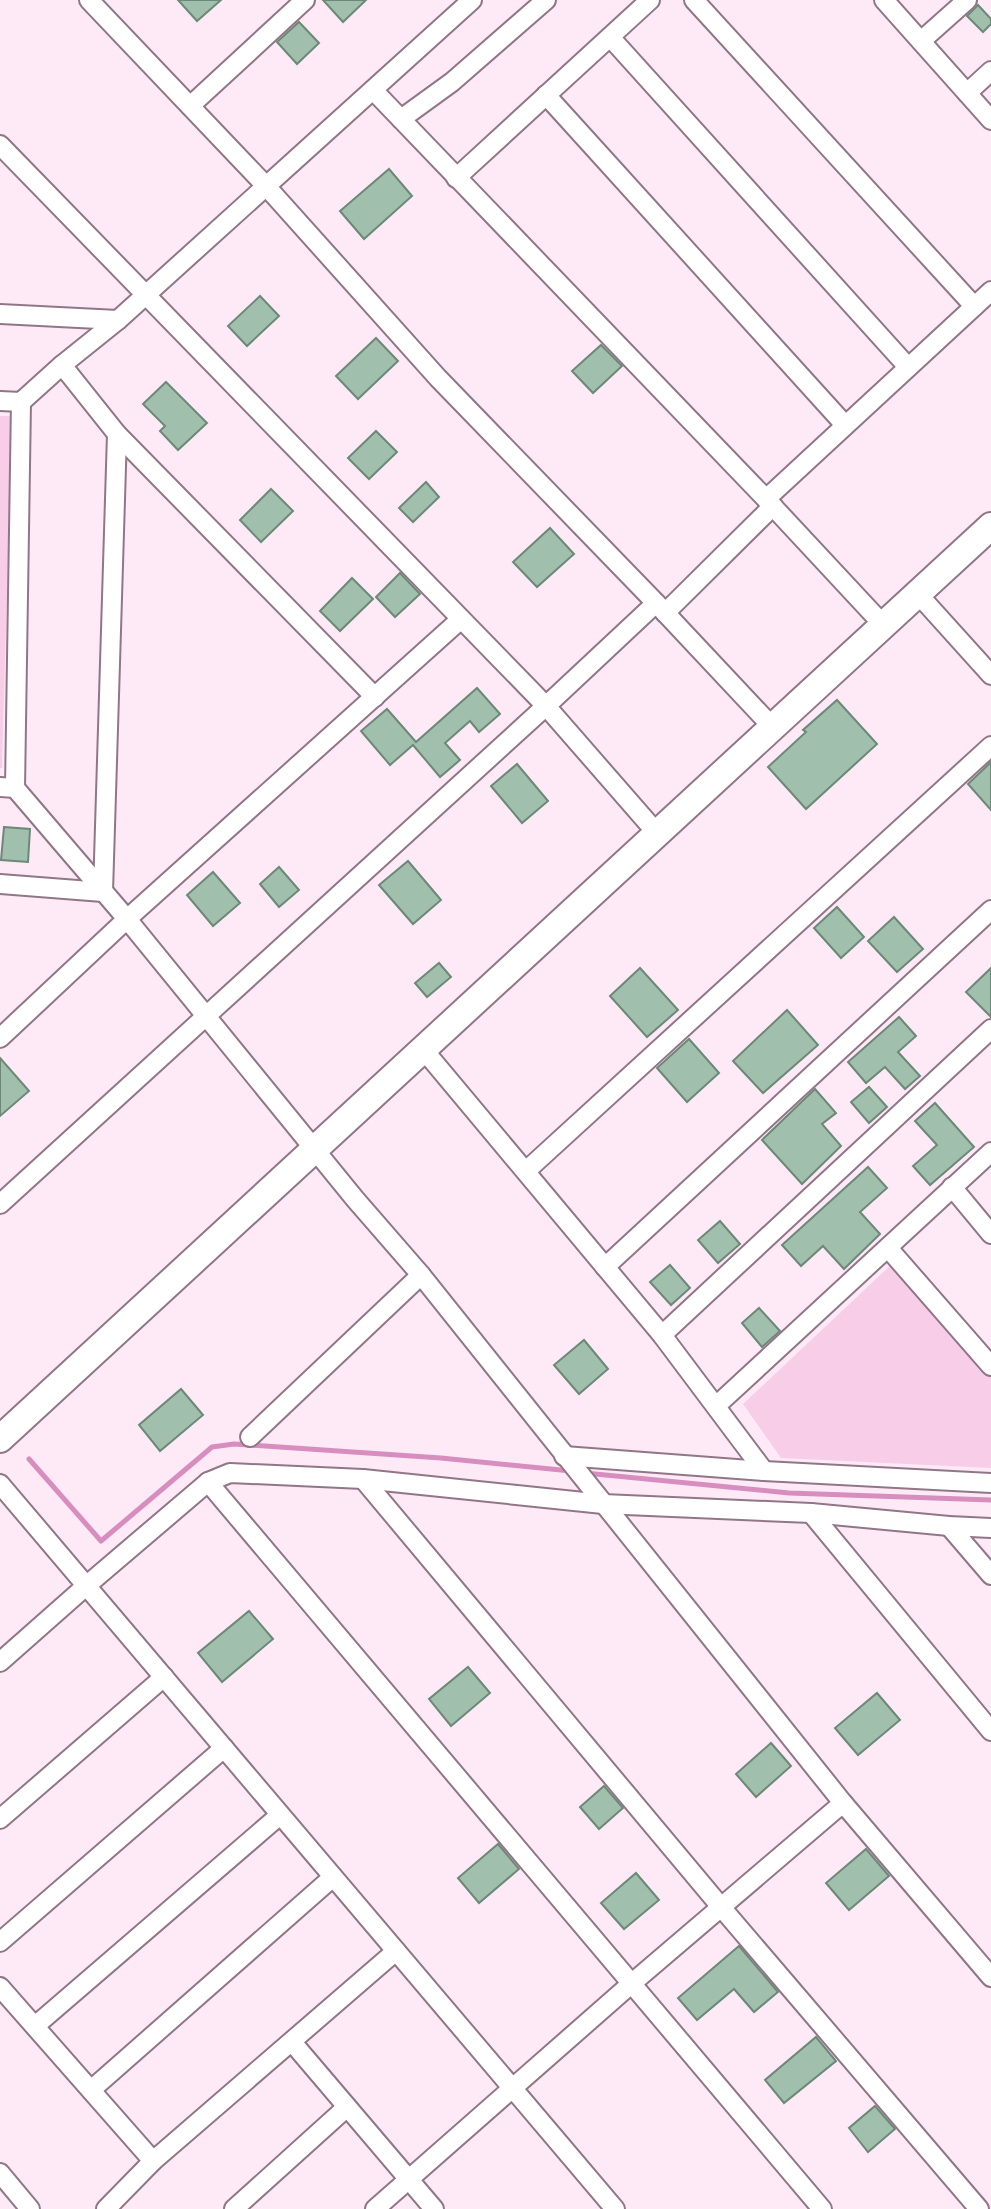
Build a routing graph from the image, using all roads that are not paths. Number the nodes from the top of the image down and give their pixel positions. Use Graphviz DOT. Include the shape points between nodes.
graph roads {
  1 [pos="89,0"];
  2 [pos="472,0"];
  3 [pos="546,0"];
  4 [pos="650,0"];
  5 [pos="694,0"];
  6 [pos="884,0"];
  7 [pos="967,0"];
  8 [pos="301,1"];
  9 [pos="610,37"];
  10 [pos="921,41"];
  11 [pos="991,71"];
  12 [pos="373,90"];
  13 [pos="967,93"];
  14 [pos="546,95"];
  15 [pos="190,106"];
  16 [pos="401,119"];
  17 [pos="991,120"];
  18 [pos="0,145"];
  19 [pos="456,178"];
  20 [pos="266,186"];
  21 [pos="991,291"];
  22 [pos="145,295"];
  23 [pos="974,306"];
  24 [pos="0,314"];
  25 [pos="118,320"];
  26 [pos="62,365"];
  27 [pos="908,367"];
  28 [pos="0,401"];
  29 [pos="21,402"];
  30 [pos="845,425"];
  31 [pos="117,434"];
  32 [pos="769,502"];
  33 [pos="991,508"];
  34 [pos="991,526"];
  35 [pos="918,594"];
  36 [pos="660,608"];
  37 [pos="874,615"];
  38 [pos="461,619"];
  39 [pos="991,675"];
  40 [pos="375,697"];
  41 [pos="546,706"];
  42 [pos="763,717"];
  43 [pos="991,746"];
  44 [pos="8,787"];
  45 [pos="648,823"];
  46 [pos="0,884"];
  47 [pos="103,892"];
  48 [pos="991,910"];
  49 [pos="127,919"];
  50 [pos="205,1017"];
  51 [pos="991,1029"];
  52 [pos="0,1038"];
  53 [pos="423,1049"];
  54 [pos="310,1143"];
  55 [pos="991,1152"];
  56 [pos="526,1171"];
  57 [pos="952,1187"];
  58 [pos="0,1204"];
  59 [pos="991,1234"];
  60 [pos="888,1248"];
  61 [pos="605,1267"];
  62 [pos="421,1275"];
  63 [pos="662,1335"];
  64 [pos="991,1366"];
  65 [pos="716,1406"];
  66 [pos="0,1418"];
  67 [pos="250,1437"];
  68 [pos="0,1439"];
  69 [pos="564,1456"];
  70 [pos="764,1471"];
  71 [pos="363,1479"];
  72 [pos="208,1482"];
  73 [pos="991,1483"];
  74 [pos="0,1484"];
  75 [pos="603,1504"];
  76 [pos="811,1513"];
  77 [pos="949,1526"];
  78 [pos="991,1528"];
  79 [pos="991,1575"];
  80 [pos="86,1586"];
  81 [pos="0,1662"];
  82 [pos="164,1677"];
  83 [pos="991,1731"];
  84 [pos="224,1748"];
  85 [pos="843,1803"];
  86 [pos="280,1815"];
  87 [pos="0,1819"];
  88 [pos="333,1877"];
  89 [pos="721,1907"];
  90 [pos="0,1942"];
  91 [pos="396,1951"];
  92 [pos="991,1977"];
  93 [pos="631,1984"];
  94 [pos="0,1987"];
  95 [pos="35,2026"];
  96 [pos="292,2042"];
  97 [pos="512,2088"];
  98 [pos="91,2090"];
  99 [pos="347,2107"];
  100 [pos="153,2161"];
  101 [pos="0,2174"];
  102 [pos="408,2179"];
  103 [pos="30,2209"];
  104 [pos="106,2209"];
  105 [pos="234,2209"];
  106 [pos="375,2209"];
  107 [pos="434,2209"];
  108 [pos="615,2209"];
  109 [pos="822,2209"];
  110 [pos="979,2209"];
  1 -- 15 [label="street"];
  2 -- 12 [label="street"];
  3 -- 16 [label="street"];
  4 -- 9 [label="street"];
  5 -- 23 [label="street"];
  6 -- 10 [label="street"];
  7 -- 10 [label="street"];
  8 -- 15 [label="street"];
  9 -- 14 [label="street"];
  9 -- 27 [label="street"];
  10 -- 13 [label="street"];
  11 -- 13 [label="street"];
  12 -- 16 [label="street"];
  12 -- 20 [label="street"];
  13 -- 17 [label="street"];
  14 -- 19 [label="street"];
  14 -- 30 [label="street"];
  15 -- 20 [label="street"];
  16 -- 19 [label="street"];
  18 -- 22 [label="street"];
  19 -- 32 [label="street"];
  20 -- 22 [label="street"];
  20 -- 36 [label="street" via="438,378"];
  21 -- 23 [label="street"];
  22 -- 25 [label="street"];
  22 -- 38 [label="street"];
  23 -- 27 [label="street"];
  24 -- 25 [label="street"];
  25 -- 26 [label="street"];
  26 -- 29 [label="street"];
  26 -- 31 [label="street"];
  27 -- 30 [label="street"];
  28 -- 29 [label="street"];
  29 -- 44 [label="street"];
  30 -- 32 [label="street"];
  31 -- 40 [label="street"];
  31 -- 47 [label="street"];
  32 -- 36 [label="street"];
  32 -- 37 [label="street"];
  33 -- 37 [label="street"];
  34 -- 35 [label="street"];
  35 -- 39 [label="street"];
  35 -- 53 [label="street"];
  36 -- 41 [label="street"];
  36 -- 42 [label="street"];
  37 -- 42 [label="street"];
  38 -- 40 [label="street"];
  38 -- 41 [label="street"];
  40 -- 49 [label="street"];
  41 -- 45 [label="street"];
  41 -- 50 [label="street"];
  42 -- 45 [label="street"];
  43 -- 56 [label="street"];
  44 -- 47 [label="street"];
  45 -- 54 [label="street"];
  46 -- 47 [label="street"];
  47 -- 49 [label="street"];
  48 -- 61 [label="street"];
  49 -- 50 [label="street"];
  49 -- 52 [label="street"];
  50 -- 54 [label="street"];
  50 -- 58 [label="street"];
  51 -- 63 [label="street"];
  53 -- 54 [label="street"];
  53 -- 56 [label="street"];
  54 -- 62 [label="street"];
  54 -- 66 [label="street"];
  54 -- 68 [label="street"];
  55 -- 57 [label="street"];
  56 -- 61 [label="street"];
  57 -- 59 [label="street"];
  57 -- 60 [label="street"];
  60 -- 64 [label="street"];
  60 -- 65 [label="street"];
  61 -- 63 [label="street"];
  62 -- 67 [label="street"];
  62 -- 69 [label="street"];
  63 -- 65 [label="street"];
  65 -- 70 [label="street"];
  69 -- 70 [label="street"];
  69 -- 75 [label="street"];
  70 -- 73 [label="street"];
  71 -- 72 [label="street" via="230,1473"];
  71 -- 75 [label="street"];
  71 -- 89 [label="street"];
  72 -- 80 [label="street"];
  72 -- 93 [label="street"];
  74 -- 80 [label="street"];
  75 -- 76 [label="street"];
  75 -- 85 [label="street"];
  76 -- 77 [label="street"];
  76 -- 83 [label="street"];
  77 -- 78 [label="street"];
  77 -- 79 [label="street"];
  80 -- 81 [label="street"];
  80 -- 82 [label="street"];
  82 -- 84 [label="street"];
  82 -- 87 [label="street"];
  84 -- 86 [label="street"];
  84 -- 90 [label="street"];
  85 -- 89 [label="street"];
  85 -- 92 [label="street"];
  86 -- 88 [label="street"];
  86 -- 95 [label="street"];
  88 -- 91 [label="street"];
  88 -- 98 [label="street"];
  89 -- 93 [label="street"];
  89 -- 110 [label="street"];
  91 -- 96 [label="street"];
  91 -- 97 [label="street"];
  93 -- 97 [label="street"];
  93 -- 109 [label="street"];
  94 -- 95 [label="street"];
  95 -- 98 [label="street"];
  96 -- 99 [label="street"];
  96 -- 100 [label="street"];
  97 -- 102 [label="street"];
  97 -- 108 [label="street"];
  98 -- 100 [label="street"];
  99 -- 102 [label="street"];
  99 -- 105 [label="street"];
  100 -- 104 [label="street"];
  101 -- 103 [label="street"];
  102 -- 106 [label="street"];
  102 -- 107 [label="street"];
}
